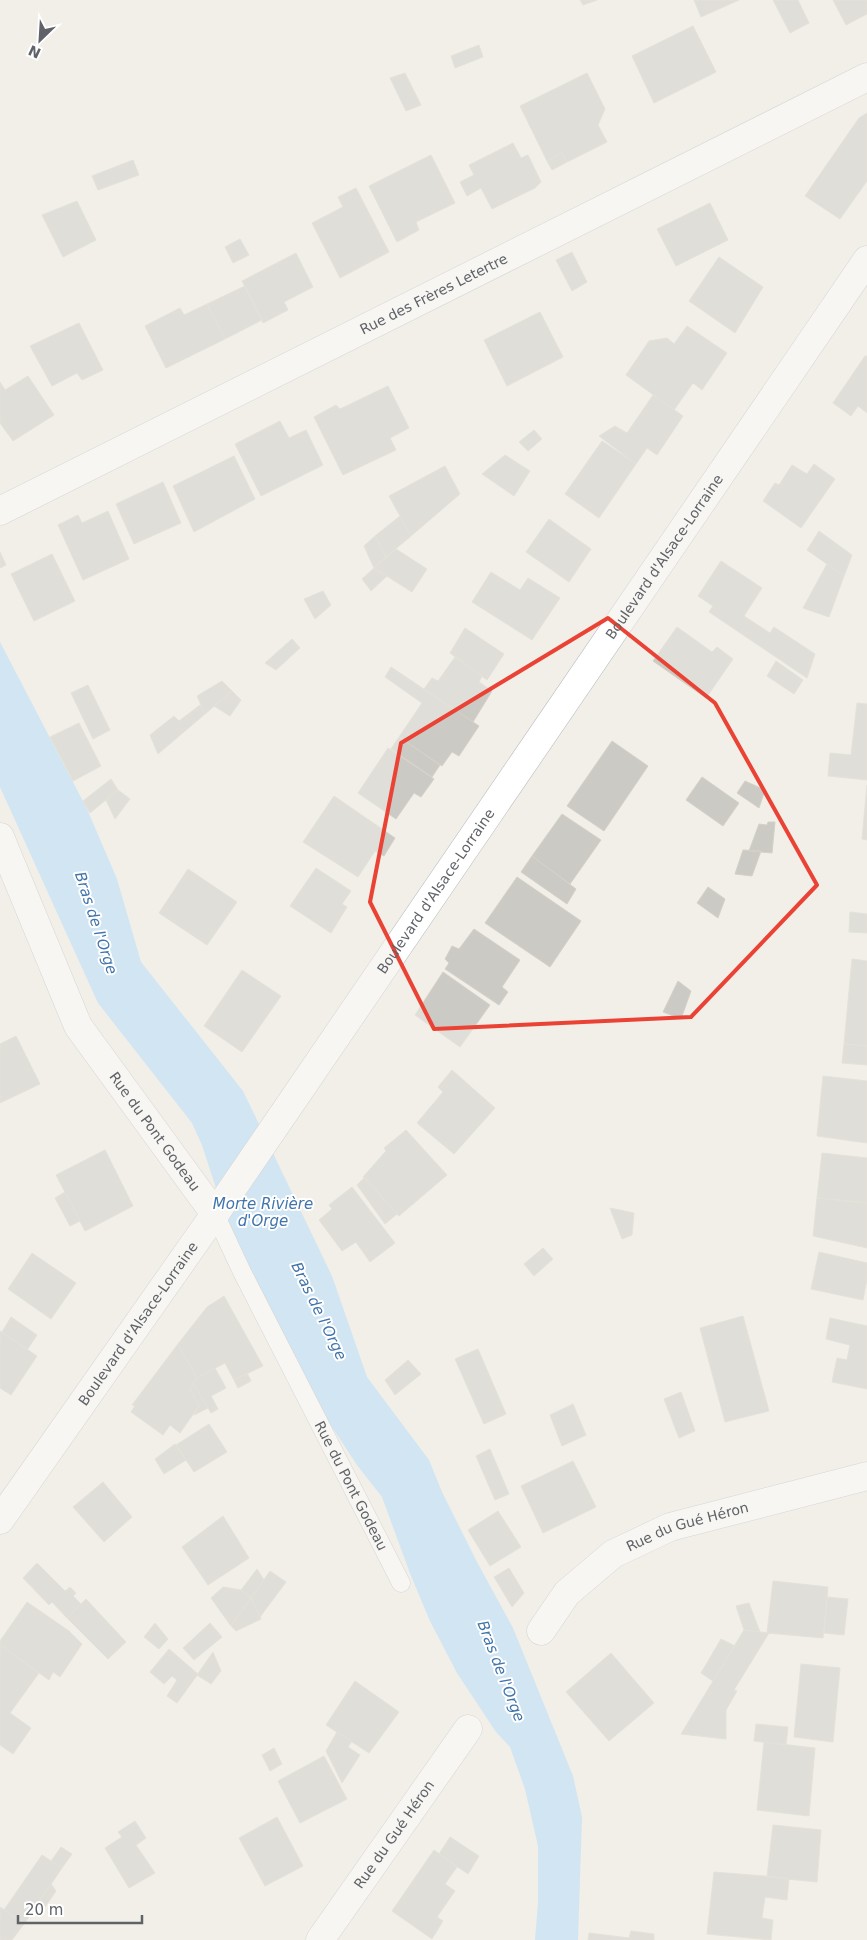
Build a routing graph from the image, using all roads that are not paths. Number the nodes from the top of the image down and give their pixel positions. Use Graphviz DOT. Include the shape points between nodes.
graph roads {
  1 [pos="867,77"];
  2 [pos="867,260"];
  3 [pos="0,511"];
  4 [pos="0,837"];
  5 [pos="215,1214"];
  6 [pos="867,1476"];
  7 [pos="0,1520"];
  8 [pos="401,1583"];
  9 [pos="541,1630"];
  10 [pos="468,1728"];
  11 [pos="320,1940"];
  1 -- 3 [label="street, Rue des Frères Letertre"];
  2 -- 5 [label="street, Boulevard d'Alsace-Lorraine"];
  4 -- 5 [label="street, Rue du Pont Godeau" via="78,1026"];
  5 -- 7 [label="street, Boulevard d'Alsace-Lorraine"];
  5 -- 8 [label="lane, Rue du Pont Godeau"];
  6 -- 9 [label="street, Rue du Gué Héron" via="670,1527 621,1550 567,1593"];
  10 -- 11 [label="street, Rue du Gué Héron"];
}
